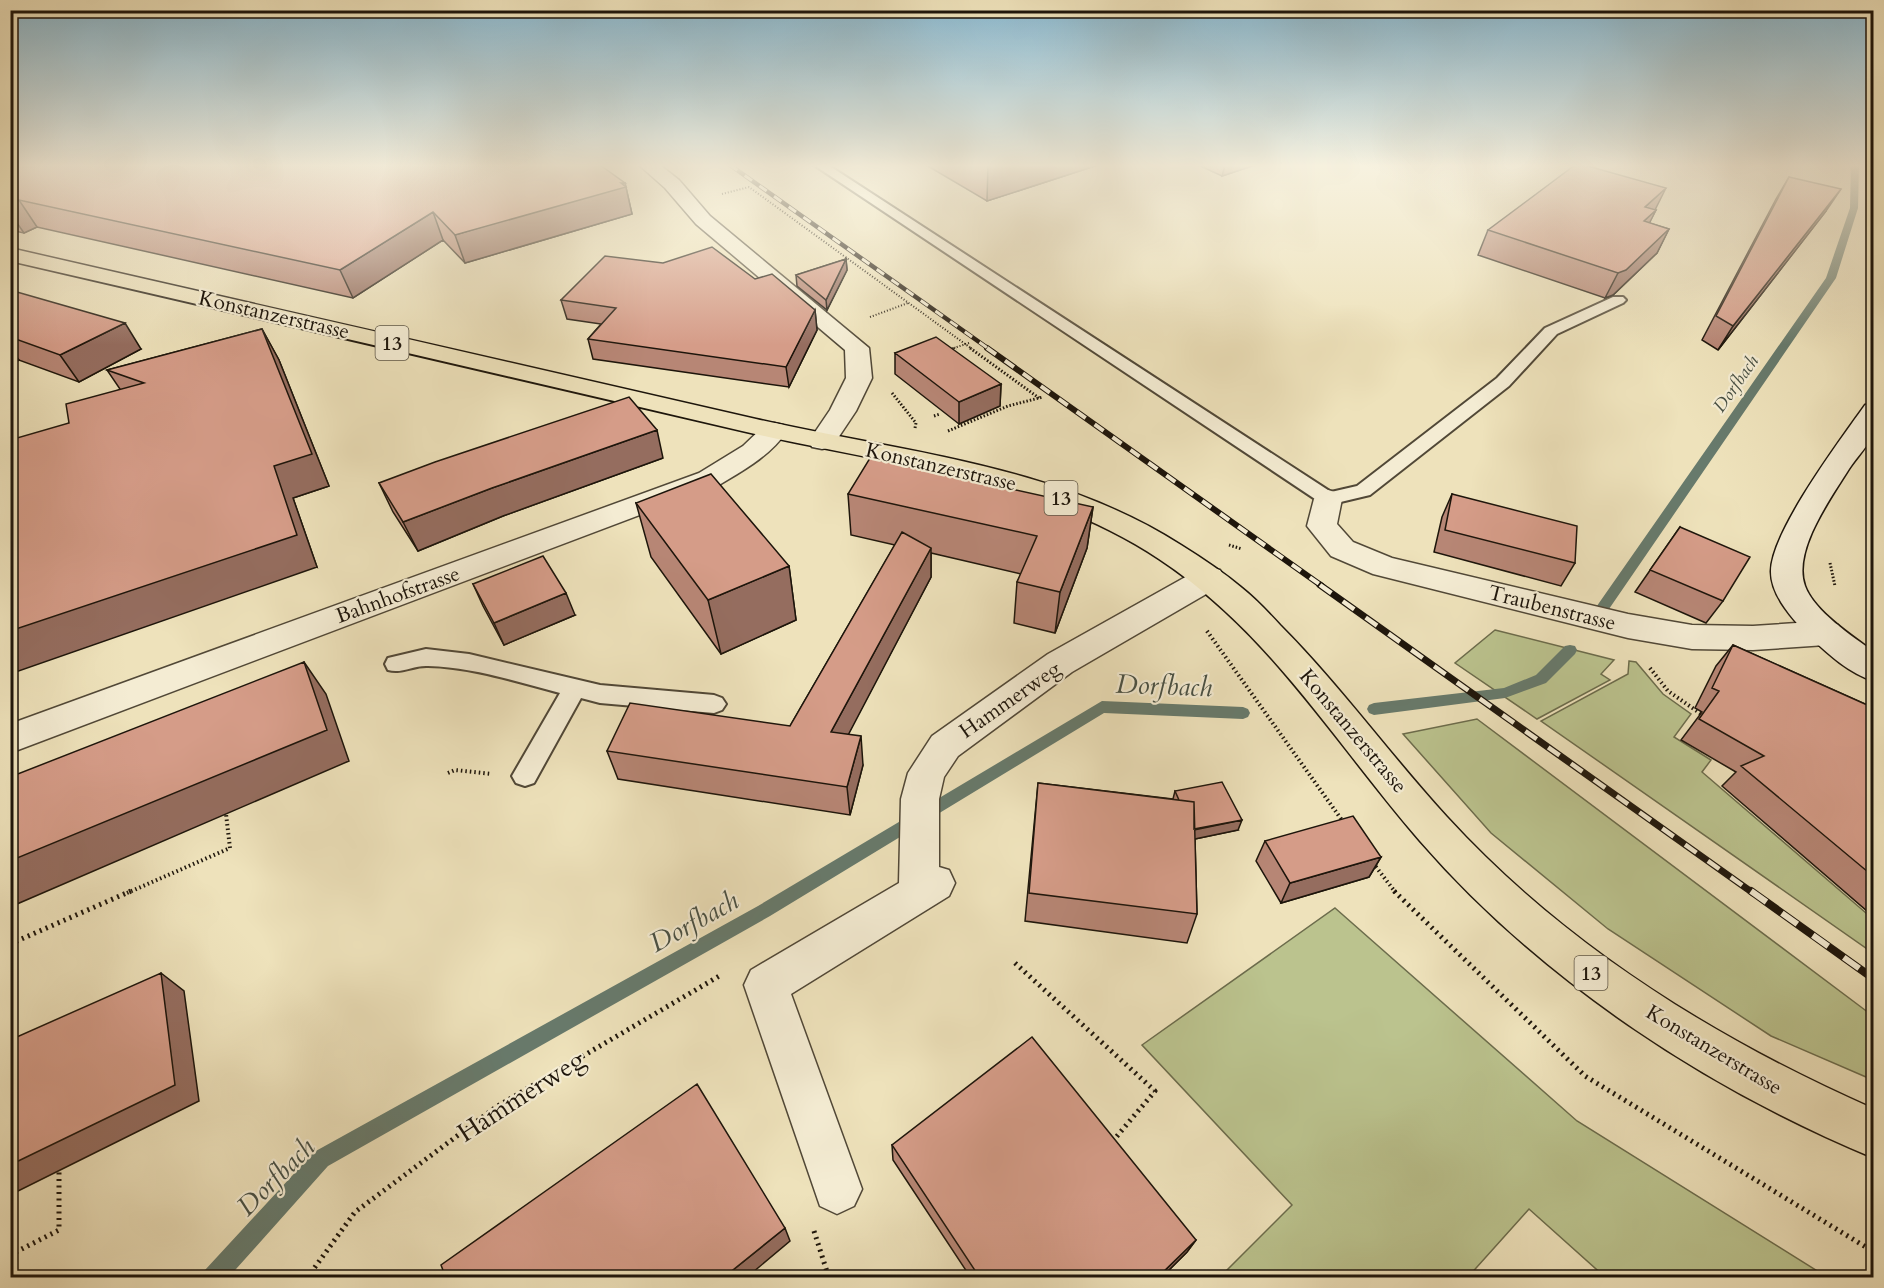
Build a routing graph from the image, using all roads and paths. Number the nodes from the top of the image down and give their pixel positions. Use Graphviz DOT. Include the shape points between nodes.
graph roads {
  1 [pos="710,225"];
  2 [pos="802,225"];
  3 [pos="911,225"];
  4 [pos="10,254"];
  5 [pos="1618,300"];
  6 [pos="967,344"];
  7 [pos="948,351"];
  8 [pos="886,385"];
  9 [pos="1874,411"];
  10 [pos="940,414"];
  11 [pos="934,416"];
  12 [pos="774,430"];
  13 [pos="915,432"];
  14 [pos="944,433"];
  15 [pos="822,441"];
  16 [pos="1328,499"];
  17 [pos="1812,506"];
  18 [pos="1194,586"];
  19 [pos="1836,588"];
  20 [pos="1826,633"];
  21 [pos="1645,660"];
  22 [pos="396,664"];
  23 [pos="1874,669"];
  24 [pos="575,687"];
  25 [pos="714,704"];
  26 [pos="1705,716"];
  27 [pos="10,739"];
  28 [pos="448,773"];
  29 [pos="525,776"];
  30 [pos="226,814"];
  31 [pos="1351,833"];
  32 [pos="1371,860"];
  33 [pos="10,944"];
  34 [pos="1014,963"];
  35 [pos="766,985"];
  36 [pos="1874,1134"];
  37 [pos="1106,1150"];
  38 [pos="60,1171"];
  39 [pos="837,1189"];
  40 [pos="1874,1252"];
  41 [pos="10,1256"];
  42 [pos="307,1278"];
  1 -- 15 [label="street" via="856,348 859,378"];
  2 -- 6 [label="path"];
  3 -- 16 [label="lane"];
  4 -- 12 [label="main road, Konstanzerstrasse / 13"];
  5 -- 16 [label="lane" via="1551,331 1503,382 1363,491"];
  6 -- 7 [label="path"];
  6 -- 14 [label="path" via="1041,397 1008,406"];
  8 -- 13 [label="path" via="915,423"];
  9 -- 17 [label="street"];
  10 -- 11 [label="path"];
  12 -- 15 [label="main road, Konstanzerstrasse / 13"];
  12 -- 27 [label="street, Bahnhofstrasse" via="753,452 709,479"];
  15 -- 18 [label="main road, Konstanzerstrasse / 13" via="1004,479 1063,498 1145,537"];
  16 -- 20 [label="street, Traubenstrasse" via="1322,526 1342,549 1384,567 1628,626 1692,637"];
  17 -- 19 [label="path" via="1832,532 1826,549"];
  17 -- 20 [label="street" via="1790,549 1786,573 1797,604"];
  18 -- 31 [label="path" via="1246,685"];
  18 -- 35 [label="street, Hammerweg" via="1060,663 945,746 926,773 920,799 919,841 927,888"];
  18 -- 36 [label="main road, Konstanzerstrasse / 13" via="1251,614 1436,831 1506,901 1590,972 1690,1039 1783,1092"];
  20 -- 23 [label="street"];
  21 -- 26 [label="path" via="1668,691"];
  22 -- 24 [label="lane" via="426,657 469,662"];
  24 -- 25 [label="lane" via="600,694"];
  24 -- 29 [label="lane"];
  28 -- 29 [label="path" via="455,770"];
  30 -- 33 [label="path" via="230,848"];
  32 -- 40 [label="path" via="1391,888 1585,1076"];
  34 -- 37 [label="path" via="1155,1091"];
  35 -- 39 [label="street"];
  35 -- 42 [label="path, Hammerweg" via="730,970 496,1107 355,1212"];
  38 -- 41 [label="path" via="59,1230"];
}
